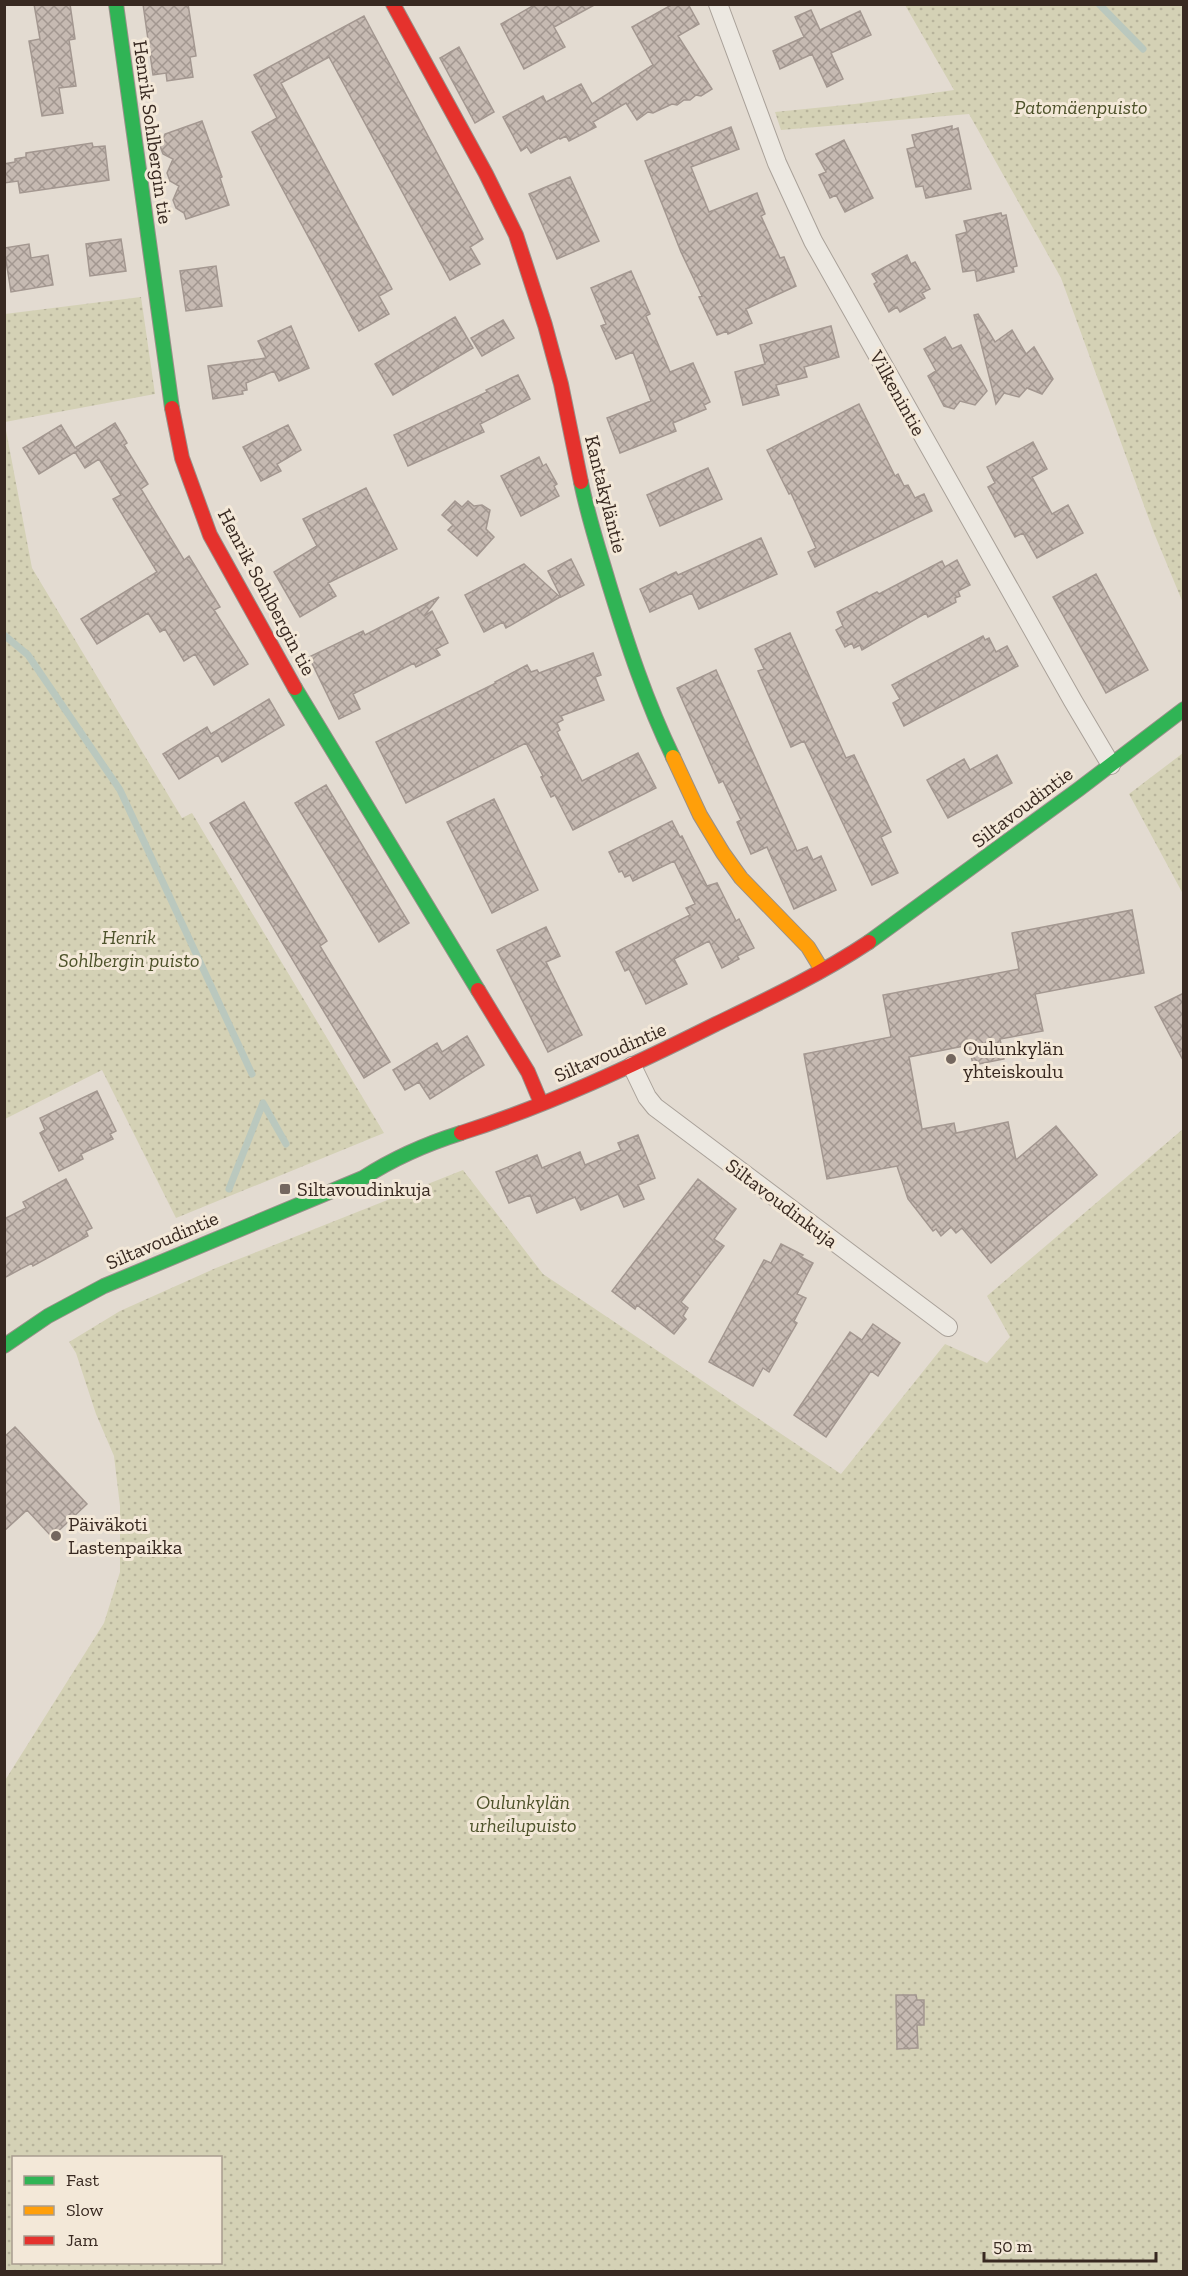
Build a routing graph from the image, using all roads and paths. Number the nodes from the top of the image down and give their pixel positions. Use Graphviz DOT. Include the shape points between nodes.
graph roads {
  1 [pos="116,4"];
  2 [pos="393,4"];
  3 [pos="718,4"];
  4 [pos="1184,709"];
  5 [pos="1111,765"];
  6 [pos="822,970"];
  7 [pos="632,1066"];
  8 [pos="541,1103"];
  9 [pos="948,1327"];
  10 [pos="4,1346"];
  1 -- 8 [label="street, Henrik Sohlbergin tie" via="168,388 182,458 210,536 280,663 528,1072"];
  2 -- 6 [label="street, Kantakyläntie" via="516,235 561,384 586,508 629,650 657,724 700,816 723,853 741,878 807,947"];
  3 -- 5 [label="street, Vilkenintie" via="774,153 813,241"];
  4 -- 5 [label="street, Siltavoudintie"];
  5 -- 6 [label="street, Siltavoudintie" via="901,920"];
  6 -- 7 [label="street, Siltavoudintie"];
  7 -- 8 [label="street, Siltavoudintie"];
  7 -- 9 [label="street, Siltavoudinkuja" via="655,1107"];
  8 -- 10 [label="street, Siltavoudintie" via="437,1140 391,1160 363,1178 104,1286 48,1316"];
}
